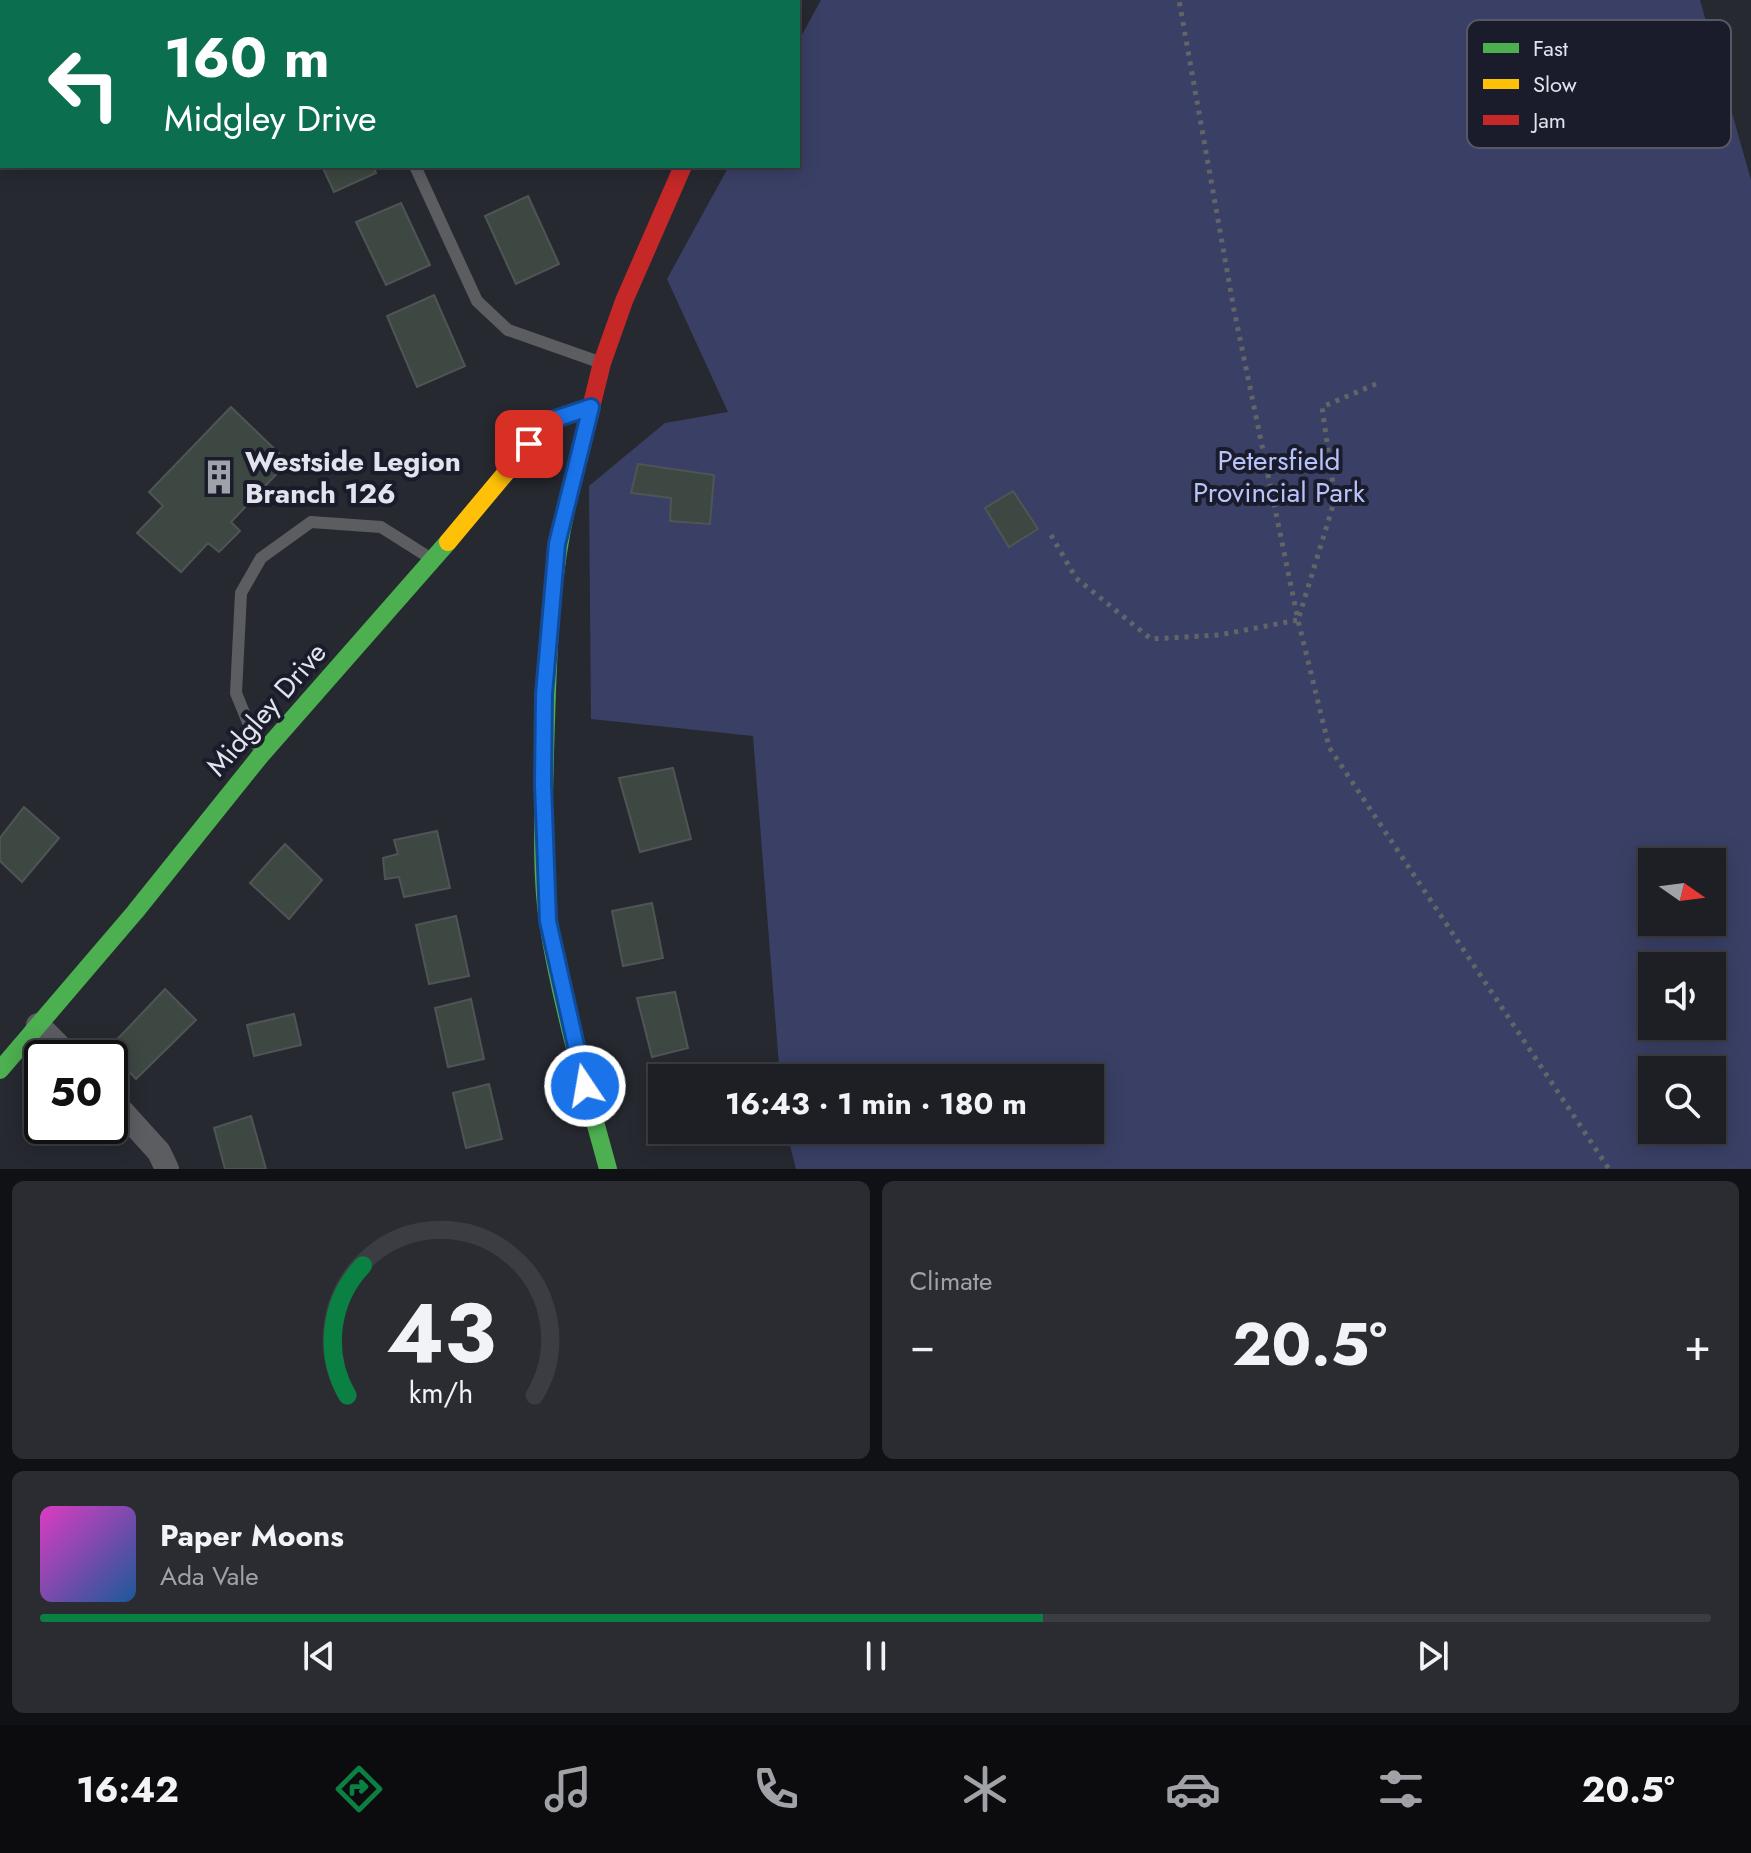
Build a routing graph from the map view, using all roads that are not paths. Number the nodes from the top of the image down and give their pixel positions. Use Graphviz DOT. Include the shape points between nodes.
graph roads {
  1 [pos="416,168"];
  2 [pos="682,168"];
  3 [pos="602,363"];
  4 [pos="591,407"];
  5 [pos="433,560"];
  6 [pos="261,755"];
  7 [pos="38,1025"];
  8 [pos="53,1040"];
  9 [pos="0,1070"];
  10 [pos="128,1118"];
  11 [pos="167,1169"];
  12 [pos="608,1169"];
  1 -- 3 [label="lane" via="477,301 508,330"];
  2 -- 3 [label="main road"];
  3 -- 4 [label="main road"];
  4 -- 5 [label="main road, Midgley Drive" via="549,421"];
  4 -- 12 [label="main road" via="557,544 544,694 543,844 548,921"];
  5 -- 6 [label="main road, Midgley Drive"];
  5 -- 6 [label="lane" via="381,527 311,522 261,558 241,593 236,693"];
  6 -- 7 [label="main road, Midgley Drive"];
  7 -- 8 [label="street"];
  7 -- 9 [label="main road, Midgley Drive"];
  10 -- 11 [label="street"];
}
